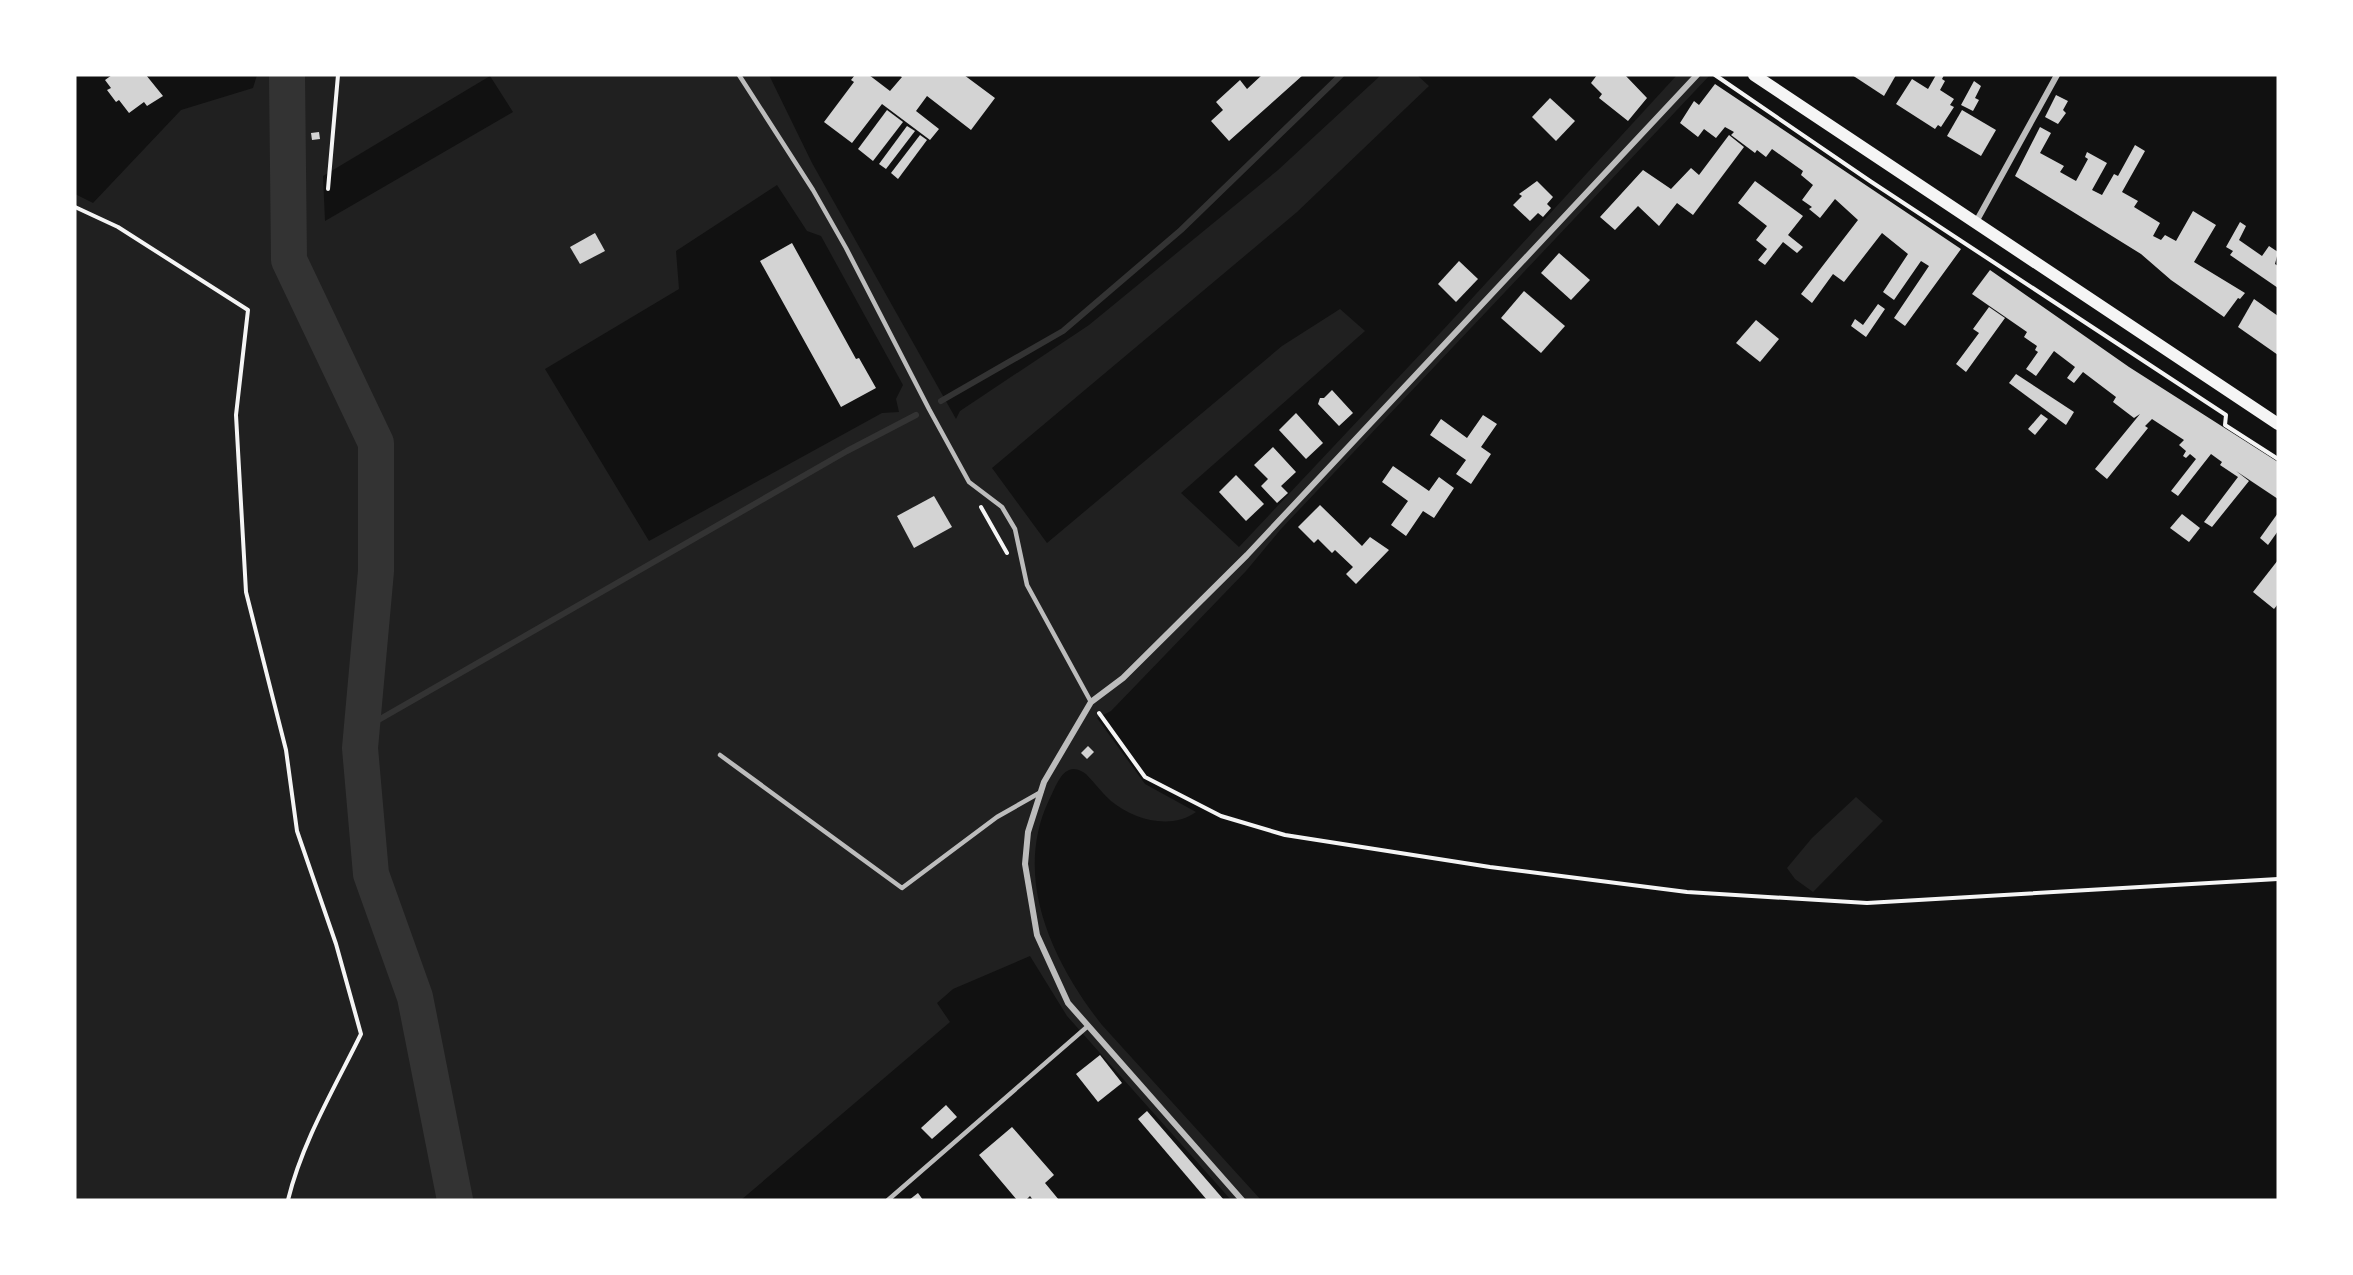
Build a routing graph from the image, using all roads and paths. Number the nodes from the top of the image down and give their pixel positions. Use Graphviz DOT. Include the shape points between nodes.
graph roads {
  1 [pos="338,75"];
  2 [pos="739,75"];
  3 [pos="1697,75"];
  4 [pos="1715,75"];
  5 [pos="1754,75"];
  6 [pos="2057,75"];
  7 [pos="328,189"];
  8 [pos="75,207"];
  9 [pos="1976,222"];
  10 [pos="2278,424"];
  11 [pos="2278,459"];
  12 [pos="969,482"];
  13 [pos="1010,558"];
  14 [pos="1091,702"];
  15 [pos="720,755"];
  16 [pos="1041,792"];
  17 [pos="2278,879"];
  18 [pos="1088,1026"];
  19 [pos="288,1200"];
  20 [pos="888,1200"];
  21 [pos="1242,1200"];
  1 -- 7 [label="path"];
  2 -- 12 [label="lane" via="846,248"];
  3 -- 14 [label="street" via="1247,555 1123,678"];
  4 -- 11 [label="path" via="2226,415 2225,425"];
  5 -- 9 [label="main road"];
  6 -- 9 [label="street"];
  8 -- 19 [label="path" via="118,227 248,310 236,415 246,592 286,750 297,831 336,944 361,1034 316,1125"];
  9 -- 10 [label="main road"];
  12 -- 13 [label="path"];
  12 -- 14 [label="lane" via="1002,507 1015,529 1027,585"];
  14 -- 16 [label="street"];
  14 -- 17 [label="path" via="1145,777 1221,816 1285,835 1490,867 1688,892 1867,903"];
  15 -- 16 [label="lane" via="902,888 997,817"];
  16 -- 18 [label="street" via="1028,832 1025,864 1037,935 1068,1003"];
  18 -- 20 [label="lane"];
  18 -- 21 [label="street"];
}
